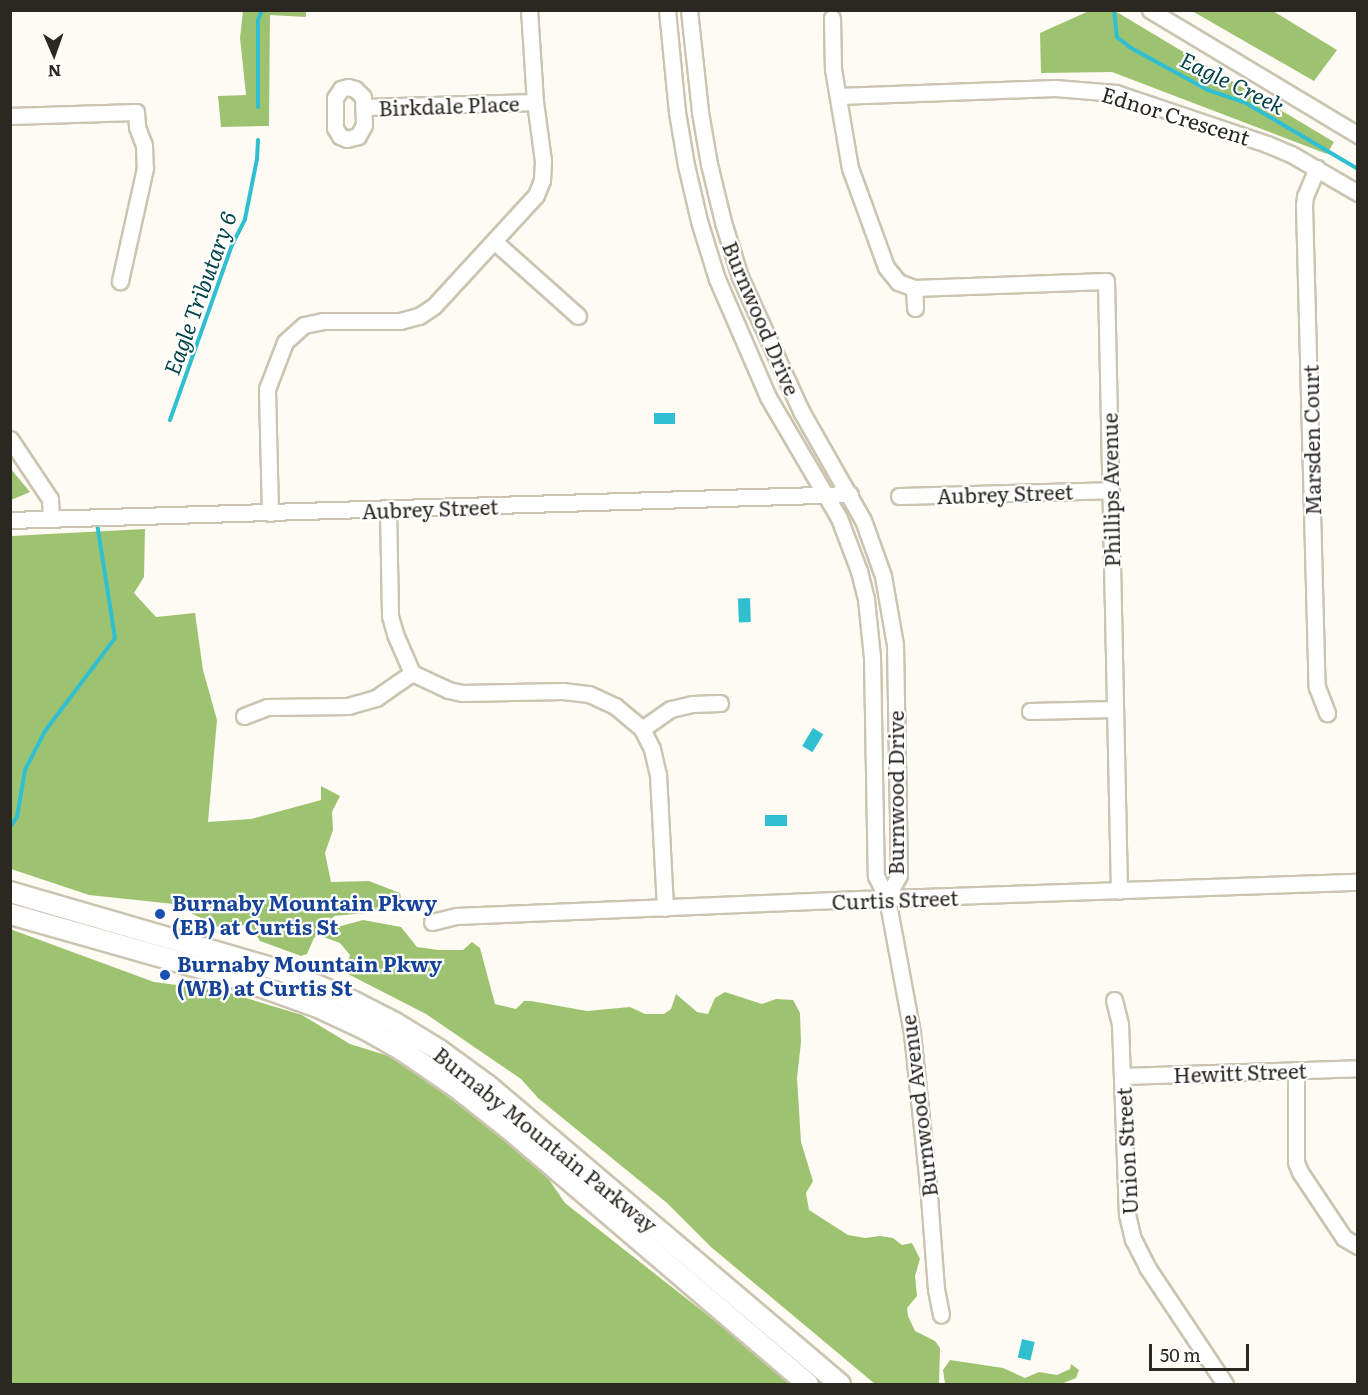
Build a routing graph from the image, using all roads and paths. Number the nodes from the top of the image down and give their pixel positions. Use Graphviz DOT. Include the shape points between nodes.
graph roads {
  1 [pos="529,10"];
  2 [pos="667,10"];
  3 [pos="689,10"];
  4 [pos="1150,10"];
  5 [pos="832,18"];
  6 [pos="838,96"];
  7 [pos="535,102"];
  8 [pos="364,107"];
  9 [pos="10,116"];
  10 [pos="1358,135"];
  11 [pos="1317,168"];
  12 [pos="1358,193"];
  13 [pos="495,242"];
  14 [pos="120,281"];
  15 [pos="914,288"];
  16 [pos="915,308"];
  17 [pos="578,316"];
  18 [pos="10,439"];
  19 [pos="1110,490"];
  20 [pos="850,494"];
  21 [pos="825,496"];
  22 [pos="899,496"];
  23 [pos="388,510"];
  24 [pos="270,513"];
  25 [pos="51,519"];
  26 [pos="10,520"];
  27 [pos="412,674"];
  28 [pos="720,703"];
  29 [pos="1115,709"];
  30 [pos="1030,711"];
  31 [pos="1327,713"];
  32 [pos="244,716"];
  33 [pos="642,729"];
  34 [pos="1358,882"];
  35 [pos="1119,891"];
  36 [pos="10,892"];
  37 [pos="887,898"];
  38 [pos="665,908"];
  39 [pos="10,914"];
  40 [pos="432,922"];
  41 [pos="1114,1000"];
  42 [pos="1358,1068"];
  43 [pos="1296,1070"];
  44 [pos="1123,1076"];
  45 [pos="1358,1246"];
  46 [pos="941,1315"];
  47 [pos="808,1384"];
  48 [pos="840,1384"];
  49 [pos="1225,1384"];
  1 -- 7 [label="street"];
  2 -- 21 [label="street, Burnwood Drive" via="686,165 717,279 768,397"];
  3 -- 20 [label="street, Burnwood Drive" via="709,164 740,277 801,411"];
  4 -- 10 [label="street"];
  5 -- 6 [label="street"];
  6 -- 11 [label="street, Ednor Crescent" via="1055,88 1100,90 1267,144"];
  6 -- 15 [label="street" via="850,168 886,267 898,282"];
  7 -- 8 [label="street, Birkdale Place"];
  7 -- 13 [label="street" via="542,180 536,195"];
  9 -- 14 [label="street" via="136,112 146,162"];
  11 -- 12 [label="street, Ednor Crescent"];
  11 -- 31 [label="street, Marsden Court" via="1304,205 1317,687"];
  13 -- 17 [label="street"];
  13 -- 24 [label="street" via="434,306 419,316 400,321 323,321 304,325 285,342 267,388"];
  15 -- 16 [label="street"];
  15 -- 19 [label="street, Phillips Avenue" via="1106,281"];
  18 -- 25 [label="street" via="50,499"];
  19 -- 22 [label="street, Aubrey Street"];
  19 -- 29 [label="street, Phillips Avenue"];
  20 -- 21 [label="street, Aubrey Street"];
  20 -- 37 [label="street, Burnwood Drive" via="875,548 894,645 899,875"];
  21 -- 23 [label="street, Aubrey Street"];
  21 -- 37 [label="street, Burnwood Drive" via="850,543 866,599 872,657 876,876"];
  23 -- 24 [label="street, Aubrey Street"];
  23 -- 27 [label="street" via="390,616"];
  24 -- 25 [label="street, Aubrey Street"];
  25 -- 26 [label="street, Aubrey Street"];
  27 -- 32 [label="street" via="376,698 348,706 267,707"];
  27 -- 33 [label="street" via="462,693 589,694 615,706"];
  28 -- 33 [label="street" via="671,709"];
  29 -- 30 [label="street"];
  29 -- 35 [label="street, Phillips Avenue"];
  33 -- 38 [label="street" via="658,774"];
  34 -- 35 [label="street, Curtis Street"];
  35 -- 37 [label="street, Curtis Street"];
  36 -- 48 [label="main road, Burnaby Mountain Parkway" via="285,972 395,1023 487,1085"];
  37 -- 38 [label="street, Curtis Street"];
  37 -- 46 [label="street, Burnwood Avenue" via="912,1033"];
  38 -- 40 [label="street, Curtis Street" via="456,916"];
  39 -- 47 [label="main road, Burnaby Mountain Parkway" via="262,987 367,1030 402,1050 508,1128"];
  41 -- 44 [label="street, Union Street" via="1120,1024"];
  42 -- 43 [label="street, Hewitt Street"];
  43 -- 44 [label="street, Hewitt Street"];
  43 -- 45 [label="street" via="1296,1162 1344,1239"];
  44 -- 49 [label="street, Union Street" via="1126,1214 1133,1239 1147,1267"];
}
